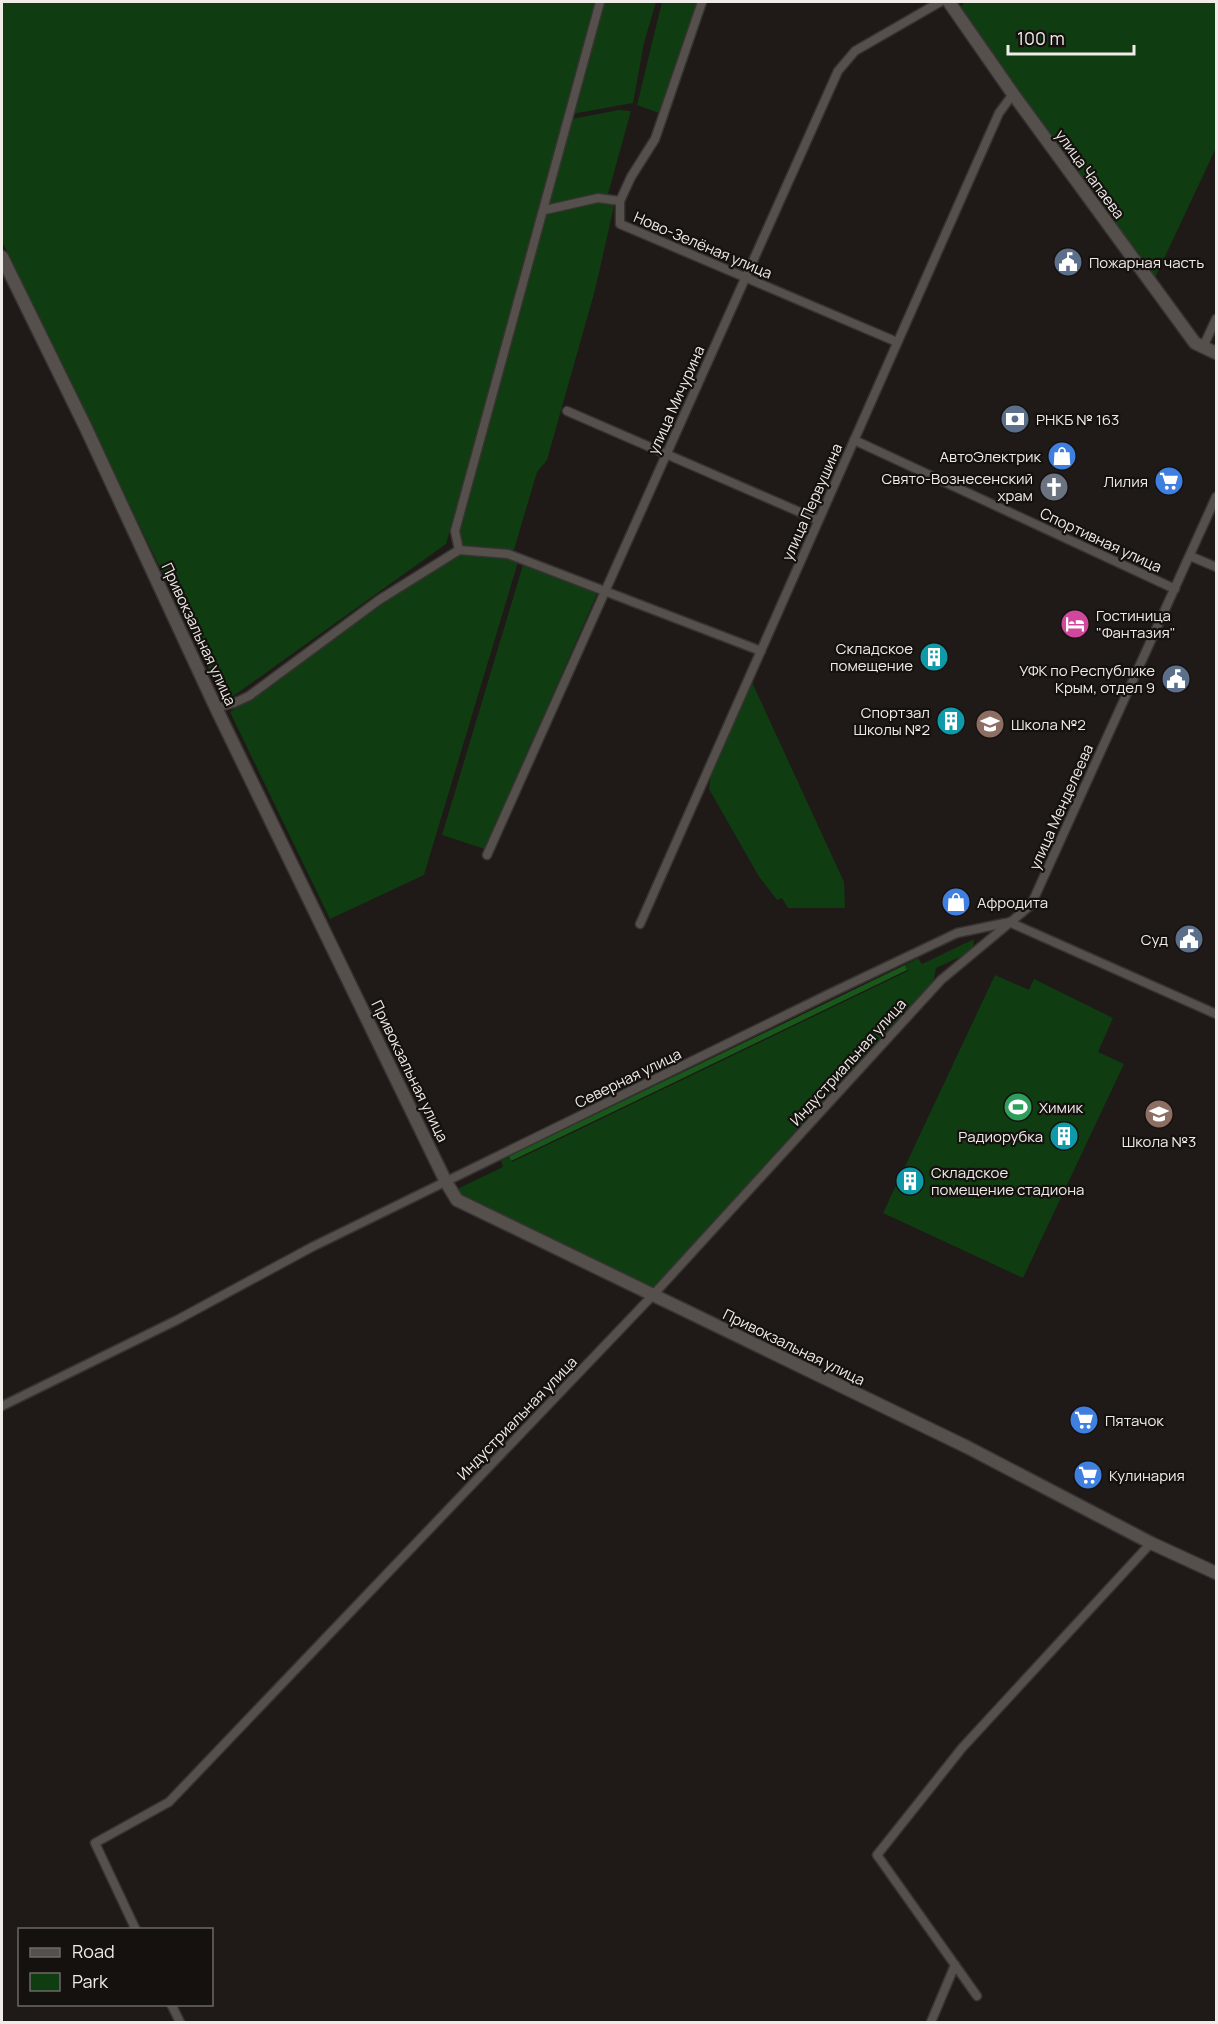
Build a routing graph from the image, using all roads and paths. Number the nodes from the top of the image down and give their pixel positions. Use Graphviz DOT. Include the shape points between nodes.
graph roads {
  1 [pos="600,2"];
  2 [pos="702,2"];
  3 [pos="940,2"];
  4 [pos="949,2"];
  5 [pos="1013,94"];
  6 [pos="620,201"];
  7 [pos="545,210"];
  8 [pos="2,257"];
  9 [pos="745,276"];
  10 [pos="1216,319"];
  11 [pos="897,342"];
  12 [pos="1203,346"];
  13 [pos="1216,353"];
  14 [pos="567,411"];
  15 [pos="854,440"];
  16 [pos="666,454"];
  17 [pos="1216,497"];
  18 [pos="818,520"];
  19 [pos="459,550"];
  20 [pos="1190,556"];
  21 [pos="1216,567"];
  22 [pos="1175,589"];
  23 [pos="603,592"];
  24 [pos="761,651"];
  25 [pos="216,708"];
  26 [pos="487,855"];
  27 [pos="1009,922"];
  28 [pos="640,924"];
  29 [pos="1216,1014"];
  30 [pos="446,1182"];
  31 [pos="653,1295"];
  32 [pos="2,1406"];
  33 [pos="1151,1543"];
  34 [pos="1216,1573"];
  35 [pos="136,1928"];
  36 [pos="955,1965"];
  37 [pos="977,1996"];
  38 [pos="172,2006"];
  39 [pos="180,2022"];
  40 [pos="931,2022"];
  1 -- 7 [label="street"];
  2 -- 6 [label="street, Ново-Зелёная улица" via="654,139"];
  3 -- 9 [label="street, улица Мичурина" via="855,51 838,71"];
  4 -- 5 [label="main road, улица Чапаева"];
  5 -- 11 [label="street, улица Первушина" via="999,113"];
  5 -- 12 [label="main road, улица Чапаева" via="1195,343"];
  6 -- 7 [label="street" via="598,198"];
  6 -- 9 [label="street, Ново-Зелёная улица" via="620,224"];
  7 -- 19 [label="street" via="455,531"];
  8 -- 25 [label="main road, Привокзальная улица"];
  9 -- 11 [label="street, Ново-Зелёная улица"];
  9 -- 16 [label="street, улица Мичурина"];
  10 -- 12 [label="street"];
  11 -- 15 [label="street, улица Первушина"];
  12 -- 13 [label="main road, улица Чапаева"];
  14 -- 16 [label="street"];
  15 -- 18 [label="street, улица Первушина"];
  15 -- 22 [label="street, Спортивная улица"];
  16 -- 18 [label="street"];
  16 -- 23 [label="street, улица Мичурина"];
  17 -- 20 [label="street, улица Менделеева"];
  18 -- 24 [label="street, улица Первушина"];
  19 -- 23 [label="street" via="508,554"];
  19 -- 25 [label="street" via="379,600 249,696"];
  20 -- 21 [label="street"];
  20 -- 22 [label="street, улица Менделеева"];
  22 -- 27 [label="street, улица Менделеева" via="1031,905"];
  23 -- 24 [label="street"];
  23 -- 26 [label="street, улица Мичурина"];
  24 -- 28 [label="street, улица Первушина"];
  25 -- 30 [label="main road, Привокзальная улица"];
  27 -- 29 [label="street"];
  27 -- 30 [label="street, Северная улица" via="957,933"];
  27 -- 31 [label="street, Индустриальная улица" via="941,980"];
  30 -- 31 [label="main road, Привокзальная улица" via="457,1200"];
  30 -- 32 [label="street, Северная улица"];
  31 -- 33 [label="main road, Привокзальная улица" via="967,1447"];
  31 -- 35 [label="street, Индустриальная улица" via="169,1802 95,1843"];
  33 -- 34 [label="main road, Привокзальная улица"];
  33 -- 36 [label="street" via="962,1748 877,1855"];
  36 -- 37 [label="street"];
  36 -- 40 [label="street"];
  38 -- 39 [label="street"];
}
